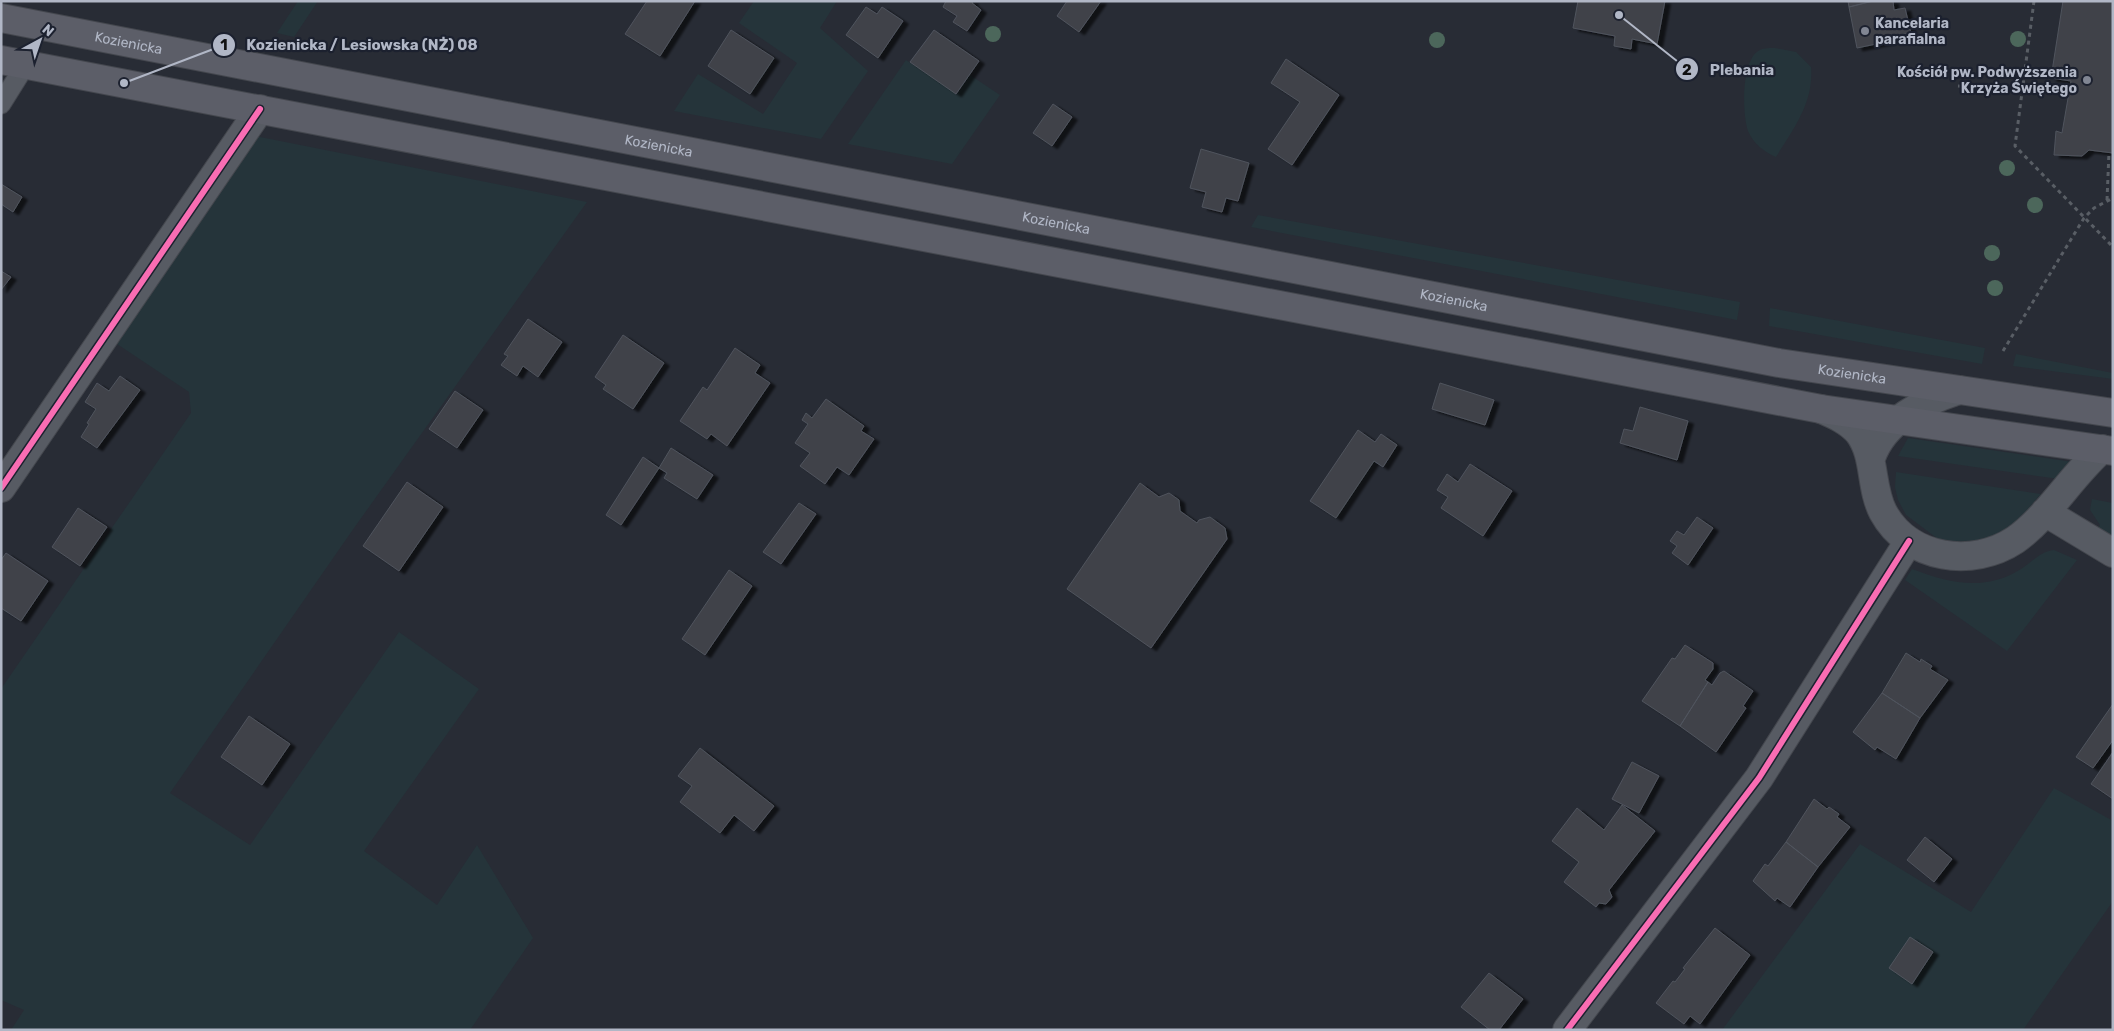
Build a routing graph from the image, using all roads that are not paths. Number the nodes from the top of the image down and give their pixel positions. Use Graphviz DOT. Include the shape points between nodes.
graph roads {
  1 [pos="1,18"];
  2 [pos="14,62"];
  3 [pos="1,104"];
  4 [pos="260,109"];
  5 [pos="1959,390"];
  6 [pos="1821,409"];
  7 [pos="2113,413"];
  8 [pos="1899,420"];
  9 [pos="2107,450"];
  10 [pos="1871,458"];
  11 [pos="1,488"];
  12 [pos="2044,512"];
  13 [pos="1909,541"];
  14 [pos="2113,553"];
  15 [pos="1568,1030"];
  1 -- 5 [label="main road, Kozienicka" via="1779,362"];
  2 -- 3 [label="lane"];
  2 -- 4 [label="main road"];
  4 -- 6 [label="main road"];
  4 -- 11 [label="street"];
  5 -- 7 [label="main road, Kozienicka"];
  5 -- 8 [label="street" via="1931,399"];
  6 -- 8 [label="main road"];
  6 -- 10 [label="street" via="1845,420 1859,434"];
  8 -- 9 [label="main road"];
  8 -- 10 [label="street" via="1876,444"];
  9 -- 12 [label="street" via="2085,464"];
  10 -- 13 [label="street" via="1870,469 1883,512"];
  12 -- 13 [label="street" via="2018,538 2000,549 1980,555 1958,557 1933,553"];
  12 -- 14 [label="street"];
  13 -- 15 [label="street" via="1759,778"];
}
